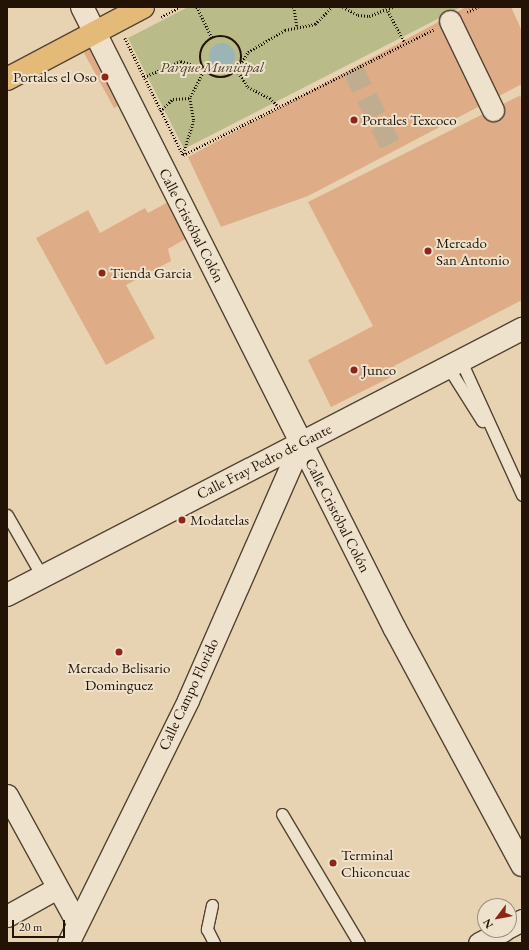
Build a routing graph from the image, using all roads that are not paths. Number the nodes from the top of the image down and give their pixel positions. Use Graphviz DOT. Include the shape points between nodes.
graph roads {
  1 [pos="82,7"];
  2 [pos="151,12"];
  3 [pos="450,21"];
  4 [pos="95,32"];
  5 [pos="7,79"];
  6 [pos="493,110"];
  7 [pos="522,329"];
  8 [pos="454,364"];
  9 [pos="491,435"];
  10 [pos="301,442"];
  11 [pos="522,496"];
  12 [pos="7,515"];
  13 [pos="42,576"];
  14 [pos="7,595"];
  15 [pos="7,795"];
  16 [pos="282,814"];
  17 [pos="522,865"];
  18 [pos="57,888"];
  19 [pos="212,905"];
  20 [pos="7,916"];
  21 [pos="77,923"];
  22 [pos="489,938"];
  23 [pos="68,943"];
  24 [pos="214,943"];
  25 [pos="359,943"];
  26 [pos="479,943"];
  1 -- 4 [label="street, Calle Cristóbal Colón"];
  2 -- 4 [label="main road"];
  3 -- 6 [label="street"];
  4 -- 5 [label="main road"];
  4 -- 10 [label="street, Calle Cristóbal Colón"];
  7 -- 8 [label="street, Calle Fray Pedro de Gante"];
  8 -- 9 [label="lane"];
  8 -- 9 [label="lane"];
  8 -- 10 [label="street, Calle Fray Pedro de Gante"];
  9 -- 11 [label="lane"];
  10 -- 13 [label="street, Calle Fray Pedro de Gante"];
  10 -- 17 [label="street, Calle Cristóbal Colón" via="395,629"];
  10 -- 21 [label="street, Calle Campo Florido" via="188,700"];
  12 -- 13 [label="lane"];
  13 -- 14 [label="street, Calle Fray Pedro de Gante"];
  15 -- 18 [label="street"];
  16 -- 25 [label="lane"];
  18 -- 20 [label="street"];
  18 -- 21 [label="street"];
  19 -- 24 [label="lane" via="207,930"];
  21 -- 23 [label="street, Calle Campo Florido"];
  22 -- 26 [label="street"];
}
